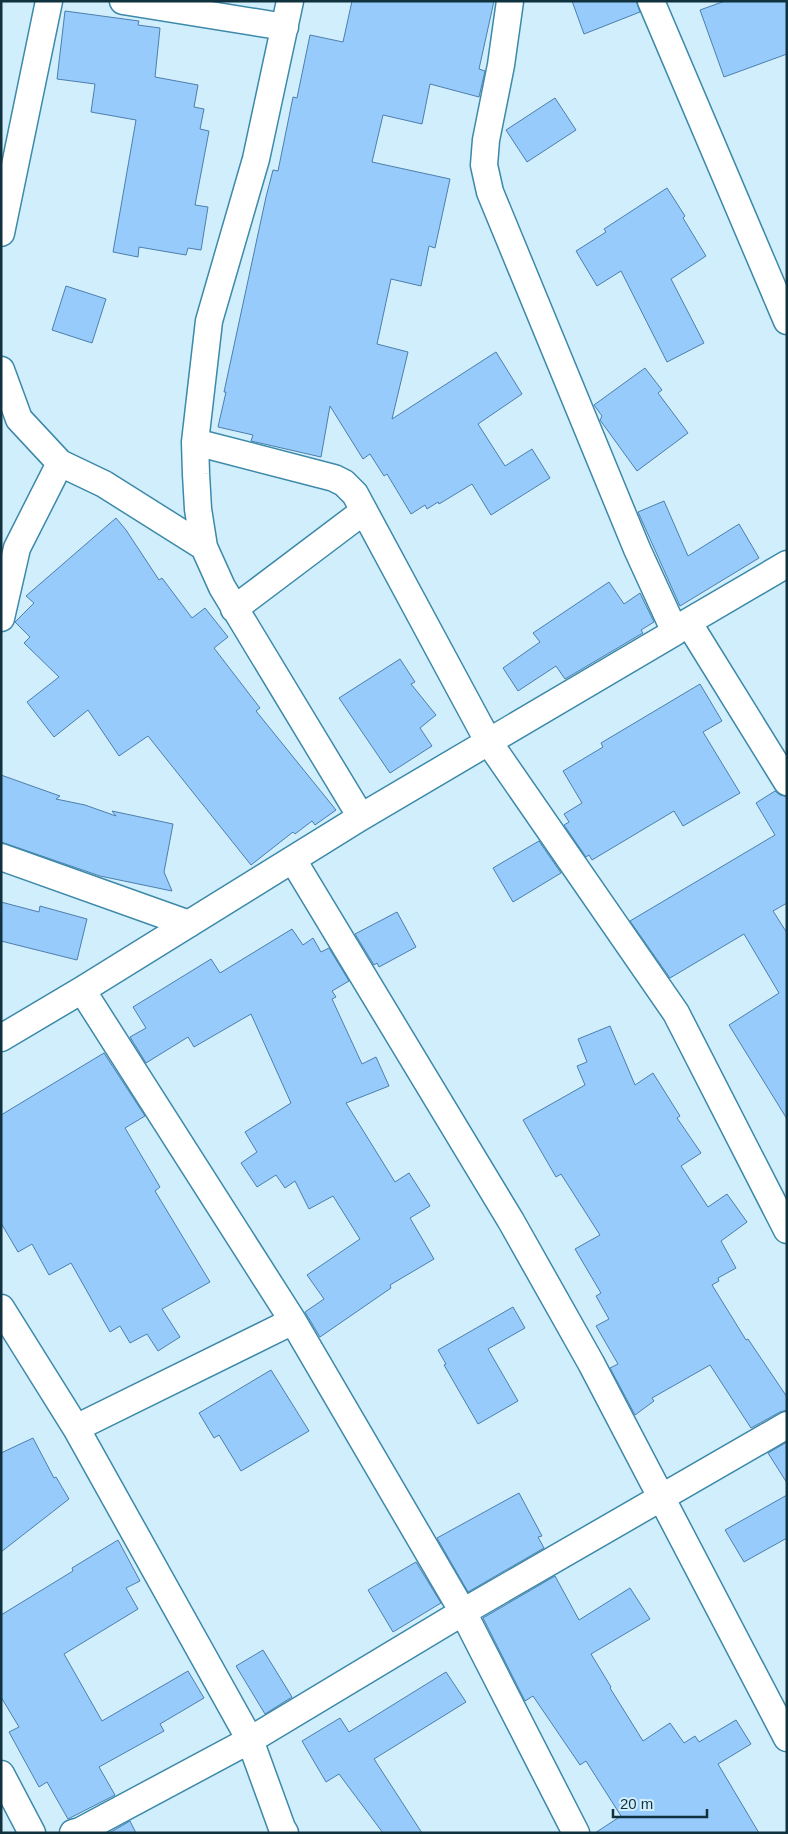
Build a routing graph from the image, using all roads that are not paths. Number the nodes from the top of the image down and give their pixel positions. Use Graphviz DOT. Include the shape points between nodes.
graph roads {
  1 [pos="50,1"];
  2 [pos="123,1"];
  3 [pos="290,1"];
  4 [pos="510,1"];
  5 [pos="651,1"];
  6 [pos="285,27"];
  7 [pos="1,233"];
  8 [pos="787,321"];
  9 [pos="1,370"];
  10 [pos="195,442"];
  11 [pos="60,463"];
  12 [pos="364,511"];
  13 [pos="204,547"];
  14 [pos="787,564"];
  15 [pos="234,609"];
  16 [pos="1,618"];
  17 [pos="681,627"];
  18 [pos="488,741"];
  19 [pos="787,782"];
  20 [pos="361,817"];
  21 [pos="1,857"];
  22 [pos="293,860"];
  23 [pos="189,924"];
  24 [pos="82,990"];
  25 [pos="1,1038"];
  26 [pos="787,1230"];
  27 [pos="1,1308"];
  28 [pos="293,1321"];
  29 [pos="787,1425"];
  30 [pos="76,1428"];
  31 [pos="660,1497"];
  32 [pos="463,1612"];
  33 [pos="787,1738"];
  34 [pos="250,1740"];
  35 [pos="1,1774"];
  36 [pos="282,1831"];
  37 [pos="32,1833"];
  38 [pos="73,1833"];
  39 [pos="576,1833"];
  1 -- 7 [label="street"];
  2 -- 6 [label="street"];
  3 -- 6 [label="street"];
  4 -- 17 [label="street" via="486,140 484,165 490,192 637,549"];
  5 -- 8 [label="street"];
  6 -- 10 [label="street" via="256,159 209,321"];
  9 -- 11 [label="street" via="19,419"];
  10 -- 12 [label="street" via="334,478 355,494"];
  10 -- 13 [label="street" via="198,509"];
  11 -- 13 [label="street" via="104,484"];
  11 -- 16 [label="street" via="17,548"];
  12 -- 15 [label="street"];
  12 -- 18 [label="street"];
  13 -- 15 [label="street"];
  14 -- 17 [label="street"];
  15 -- 20 [label="street"];
  17 -- 18 [label="street"];
  17 -- 19 [label="street"];
  18 -- 20 [label="street"];
  18 -- 26 [label="street" via="676,1013"];
  20 -- 22 [label="street"];
  21 -- 23 [label="street"];
  22 -- 23 [label="street"];
  22 -- 31 [label="street" via="512,1221 591,1363"];
  23 -- 24 [label="street"];
  24 -- 25 [label="street"];
  24 -- 28 [label="street"];
  27 -- 30 [label="street"];
  28 -- 30 [label="street"];
  28 -- 32 [label="street"];
  29 -- 31 [label="street"];
  30 -- 34 [label="street"];
  31 -- 32 [label="street"];
  31 -- 33 [label="street"];
  32 -- 34 [label="street"];
  32 -- 39 [label="street"];
  34 -- 36 [label="street"];
  34 -- 38 [label="street"];
  35 -- 37 [label="street"];
}
